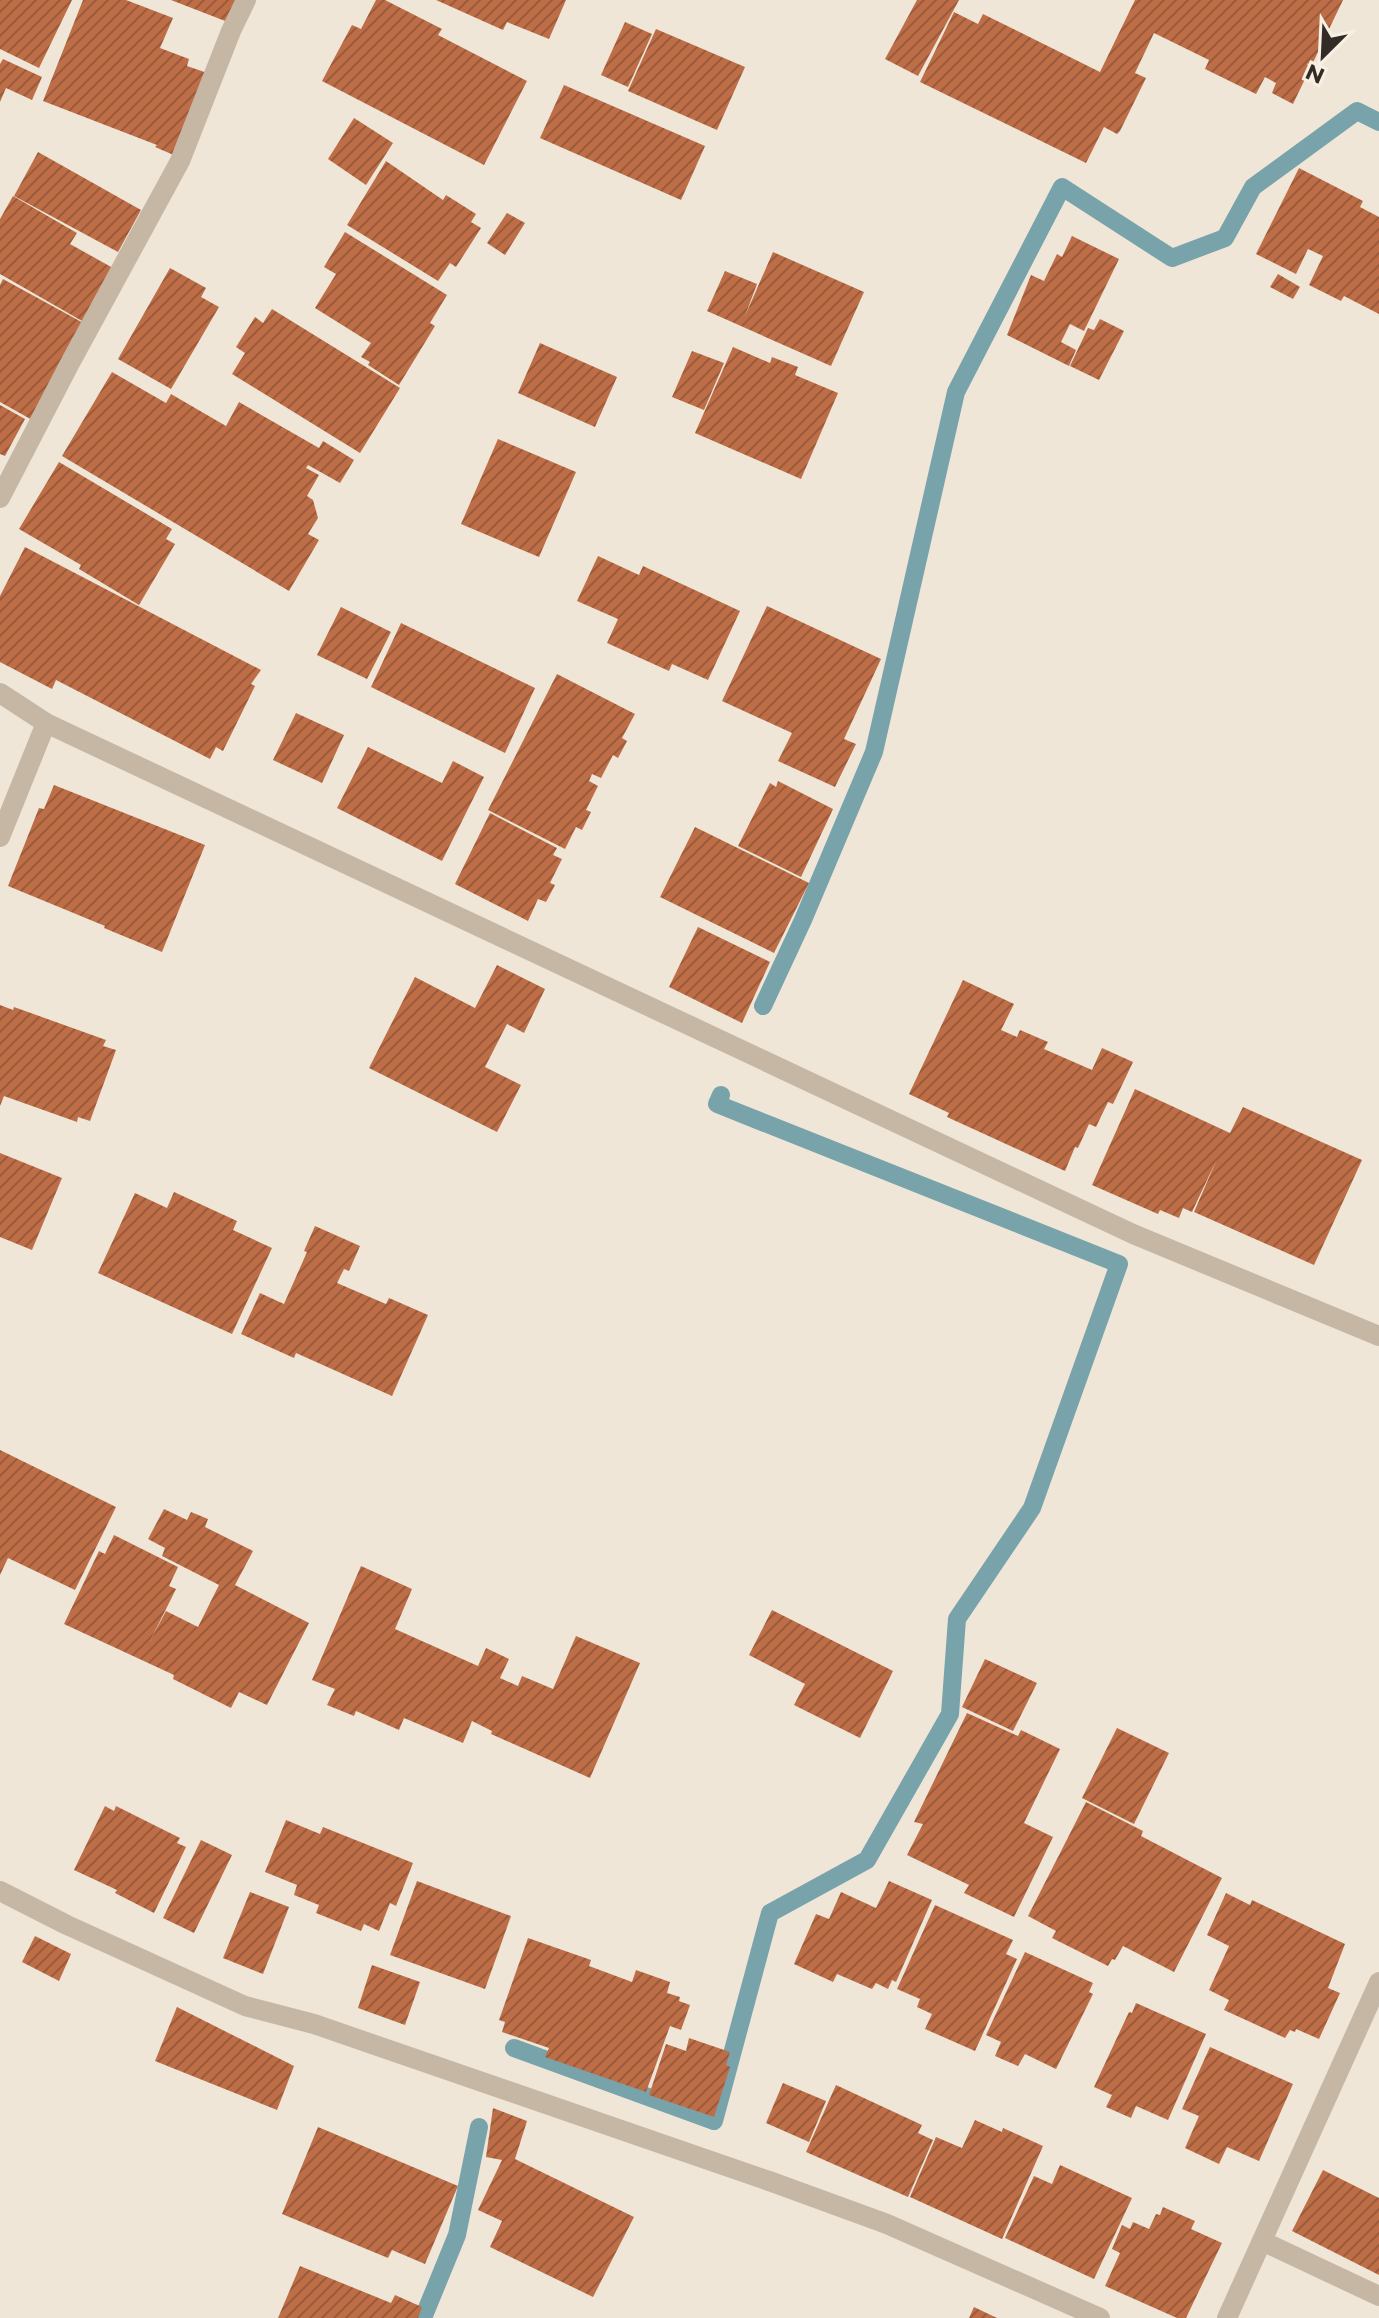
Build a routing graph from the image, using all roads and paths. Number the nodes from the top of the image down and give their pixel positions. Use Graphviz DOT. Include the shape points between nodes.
graph roads {
  1 [pos="246,0"];
  2 [pos="0,498"];
  3 [pos="0,693"];
  4 [pos="46,723"];
  5 [pos="0,837"];
  6 [pos="1379,1336"];
  7 [pos="0,1891"];
  8 [pos="1379,1982"];
  9 [pos="1262,2241"];
  10 [pos="1379,2296"];
  11 [pos="1100,2318"];
  12 [pos="1227,2318"];
  1 -- 2 [label="street" via="180,161"];
  3 -- 4 [label="street"];
  4 -- 5 [label="street"];
  4 -- 6 [label="street" via="1133,1234"];
  7 -- 11 [label="street" via="245,2006 314,2024 786,2187 887,2224"];
  8 -- 9 [label="street"];
  9 -- 10 [label="street"];
  9 -- 12 [label="street"];
}
